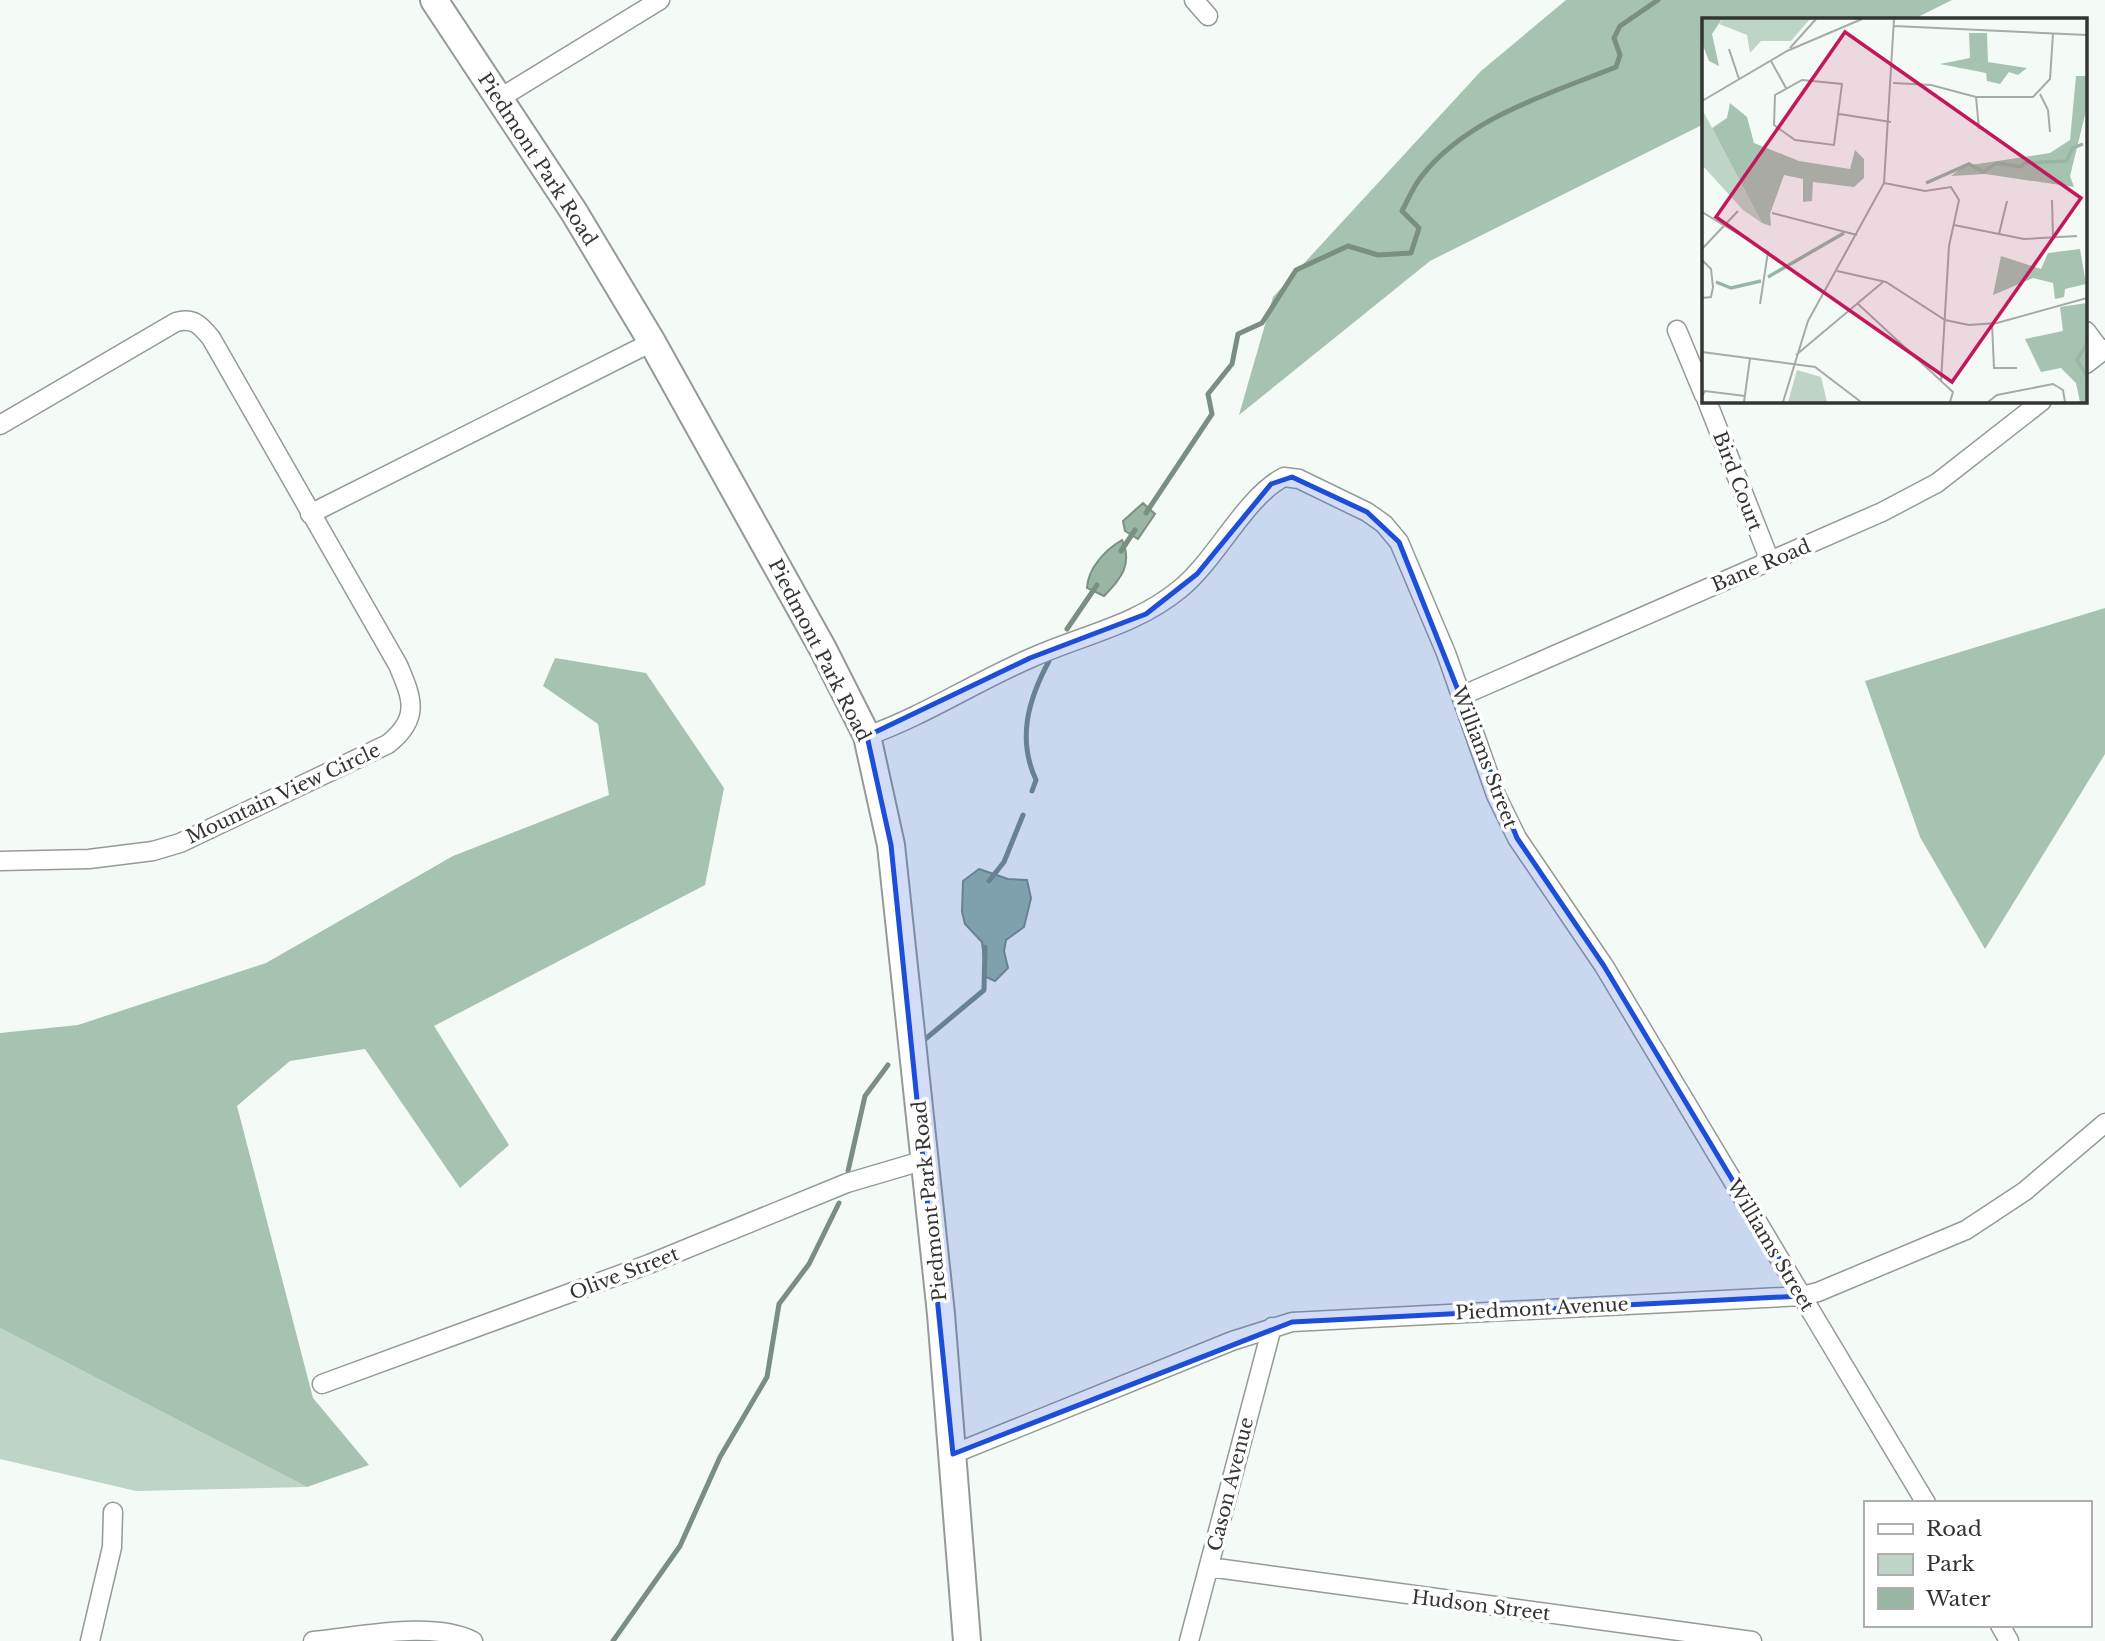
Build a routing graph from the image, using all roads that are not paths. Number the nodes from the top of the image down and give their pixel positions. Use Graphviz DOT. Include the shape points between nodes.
graph roads {
  1 [pos="433,0"];
  2 [pos="660,0"];
  3 [pos="1194,0"];
  4 [pos="1208,16"];
  5 [pos="500,98"];
  6 [pos="1677,330"];
  7 [pos="2088,333"];
  8 [pos="652,342"];
  9 [pos="2103,350"];
  10 [pos="2088,363"];
  11 [pos="1702,390"];
  12 [pos="1707,402"];
  13 [pos="2041,402"];
  14 [pos="0,425"];
  15 [pos="310,514"];
  16 [pos="1770,561"];
  17 [pos="1461,696"];
  18 [pos="867,736"];
  19 [pos="0,861"];
  20 [pos="2103,1129"];
  21 [pos="925,1160"];
  22 [pos="1802,1296"];
  23 [pos="1272,1327"];
  24 [pos="322,1384"];
  25 [pos="953,1454"];
  26 [pos="1925,1501"];
  27 [pos="113,1513"];
  28 [pos="1209,1567"];
  29 [pos="90,1641"];
  30 [pos="313,1641"];
  31 [pos="473,1641"];
  32 [pos="967,1641"];
  33 [pos="1189,1641"];
  34 [pos="1752,1641"];
  1 -- 5 [label="street, Piedmont Park Road"];
  2 -- 5 [label="street"];
  3 -- 4 [label="street"];
  5 -- 8 [label="street, Piedmont Park Road"];
  6 -- 11 [label="street"];
  7 -- 9 [label="street"];
  8 -- 15 [label="street"];
  8 -- 18 [label="street, Piedmont Park Road"];
  9 -- 10 [label="street"];
  12 -- 16 [label="street, Bird Court"];
  13 -- 16 [label="street, Bane Road" via="1937,483"];
  14 -- 15 [label="street, Mountain View Circle" via="152,335 176,322 191,320 211,338"];
  15 -- 19 [label="street, Mountain View Circle" via="398,665 410,694 411,713 395,738 180,843 89,859"];
  16 -- 17 [label="street, Bane Road"];
  17 -- 18 [label="street, Williams Street" via="1399,542 1367,512 1292,477 1271,484 1196,574 1146,614 1030,658"];
  17 -- 22 [label="street, Williams Street" via="1496,795 1517,838 1604,966"];
  18 -- 21 [label="street, Piedmont Park Road" via="891,845"];
  20 -- 22 [label="street, Piedmont Avenue" via="2025,1191 1966,1230"];
  21 -- 24 [label="street, Olive Street" via="847,1183 649,1264"];
  21 -- 25 [label="street, Piedmont Park Road"];
  22 -- 23 [label="street, Piedmont Avenue" via="1320,1319"];
  22 -- 26 [label="street, Williams Street"];
  23 -- 25 [label="street, Piedmont Avenue"];
  23 -- 28 [label="street, Cason Avenue"];
  25 -- 32 [label="street, Piedmont Park Road"];
  27 -- 29 [label="street" via="112,1547"];
  28 -- 33 [label="street, Cason Avenue"];
  28 -- 34 [label="street, Hudson Street"];
  30 -- 31 [label="street" via="438,1632"];
}
